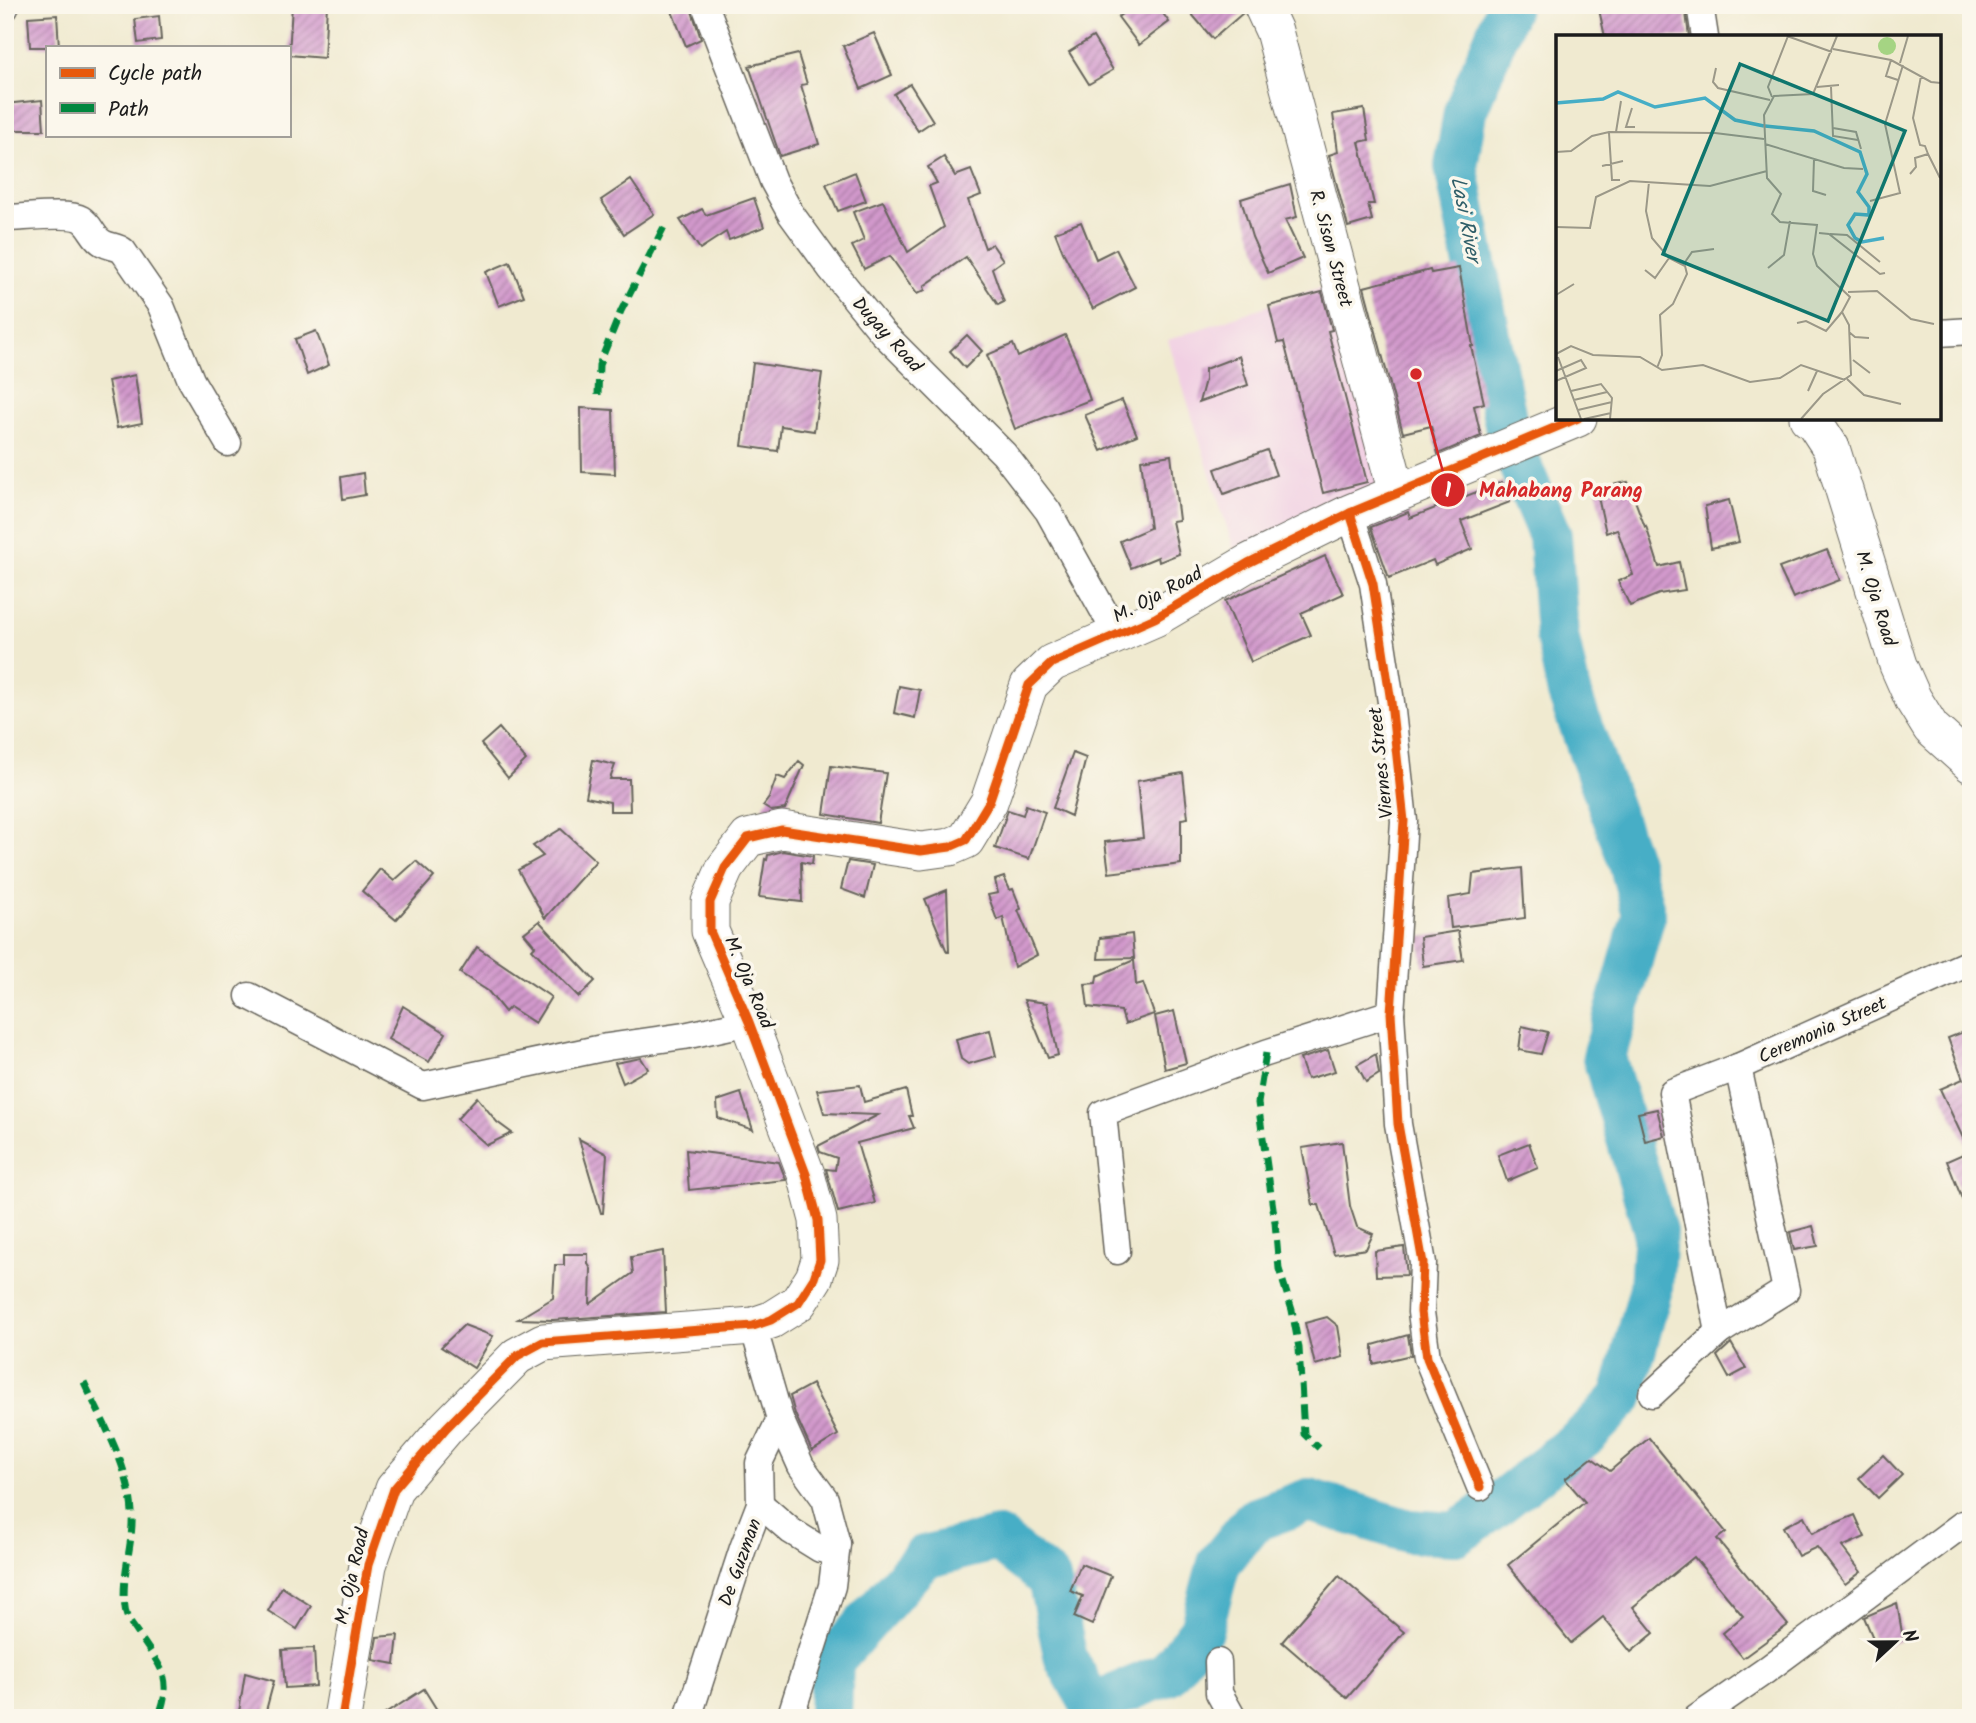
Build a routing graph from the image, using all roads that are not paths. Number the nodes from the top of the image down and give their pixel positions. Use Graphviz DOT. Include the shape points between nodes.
graph roads {
  1 [pos="705,5"];
  2 [pos="1262,5"];
  3 [pos="1700,5"];
  4 [pos="1705,35"];
  5 [pos="5,218"];
  6 [pos="1971,331"];
  7 [pos="1941,333"];
  8 [pos="1573,420"];
  9 [pos="1811,420"];
  10 [pos="228,443"];
  11 [pos="1397,493"];
  12 [pos="1350,513"];
  13 [pos="1117,635"];
  14 [pos="1971,764"];
  15 [pos="1971,961"];
  16 [pos="249,996"];
  17 [pos="1391,1013"];
  18 [pos="749,1022"];
  19 [pos="1738,1067"];
  20 [pos="1117,1251"];
  21 [pos="753,1326"];
  22 [pos="1719,1332"];
  23 [pos="1652,1394"];
  24 [pos="780,1419"];
  25 [pos="1480,1487"];
  26 [pos="761,1504"];
  27 [pos="1971,1523"];
  28 [pos="837,1544"];
  29 [pos="1218,1662"];
  30 [pos="342,1718"];
  31 [pos="688,1718"];
  32 [pos="790,1718"];
  33 [pos="1233,1718"];
  34 [pos="1697,1718"];
  1 -- 13 [label="street, Dugay Road" via="773,181 791,214 882,332 1011,463 1048,511"];
  2 -- 11 [label="street, R. Sison Street" via="1274,31"];
  3 -- 4 [label="street"];
  5 -- 10 [label="street" via="69,215 89,225 103,243 123,251 161,306 191,380"];
  6 -- 7 [label="street"];
  8 -- 11 [label="street, M. Oja Road"];
  9 -- 14 [label="street, M. Oja Road" via="1831,448 1898,665 1913,699 1931,728"];
  11 -- 12 [label="street, M. Oja Road"];
  12 -- 13 [label="street, M. Oja Road"];
  12 -- 17 [label="street, Viernes Street" via="1373,584 1404,821"];
  13 -- 18 [label="street, M. Oja Road" via="1052,663 1029,685 989,802 965,840 921,851 782,830 748,838 725,867 710,902 710,931"];
  15 -- 19 [label="street, Ceremonia Street"];
  16 -- 18 [label="street" via="423,1086"];
  17 -- 20 [label="street" via="1103,1113"];
  17 -- 25 [label="street, Viernes Street" via="1398,1124 1423,1263 1421,1312 1427,1358"];
  18 -- 21 [label="street, M. Oja Road" via="806,1174 818,1220 820,1260 798,1303"];
  19 -- 22 [label="street" via="1786,1290"];
  19 -- 22 [label="street, Ceremonia Street" via="1672,1092"];
  21 -- 24 [label="street"];
  21 -- 30 [label="street, M. Oja Road" via="543,1342 517,1356 394,1489 368,1565"];
  22 -- 23 [label="street"];
  24 -- 26 [label="street, De Guzman" via="759,1463"];
  24 -- 28 [label="street" via="801,1466 825,1499"];
  26 -- 28 [label="street" via="820,1549"];
  26 -- 31 [label="street, De Guzman"];
  27 -- 34 [label="street" via="1963,1524"];
  28 -- 32 [label="street" via="832,1586"];
  29 -- 33 [label="street" via="1219,1693"];
}
